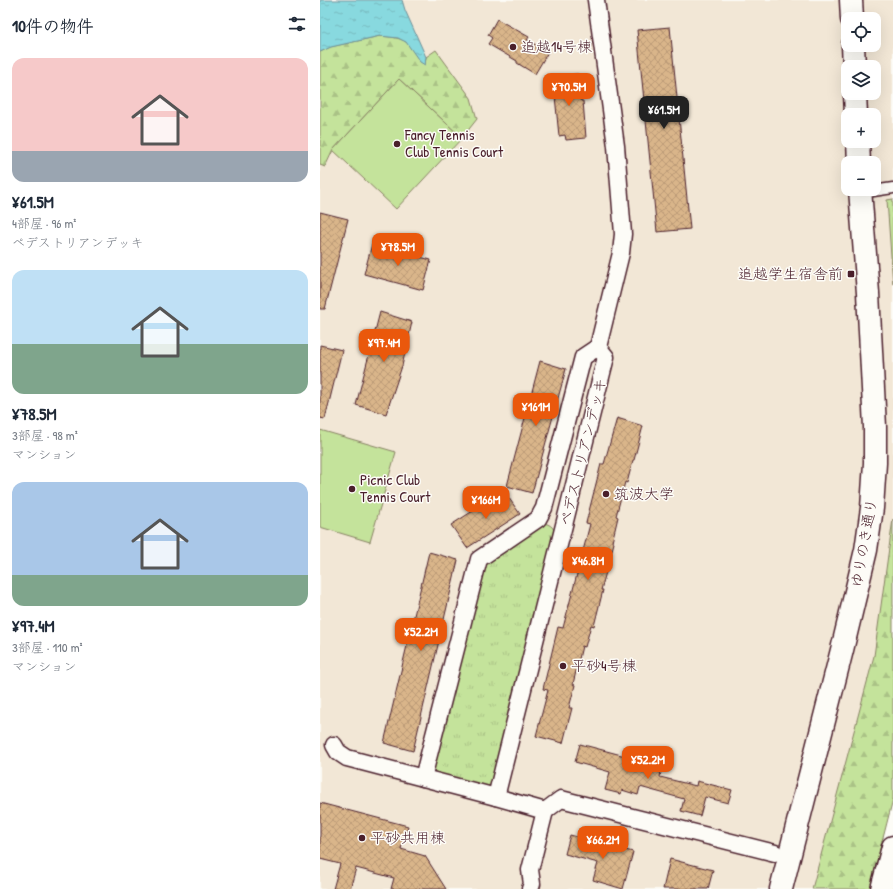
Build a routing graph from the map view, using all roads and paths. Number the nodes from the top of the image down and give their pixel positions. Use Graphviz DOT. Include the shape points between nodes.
graph roads {
  1 [pos="596,0"];
  2 [pos="851,0"];
  3 [pos="852,12"];
  4 [pos="893,188"];
  5 [pos="881,189"];
  6 [pos="860,196"];
  7 [pos="598,347"];
  8 [pos="544,508"];
  9 [pos="568,514"];
  10 [pos="334,745"];
  11 [pos="423,778"];
  12 [pos="496,797"];
  13 [pos="545,811"];
  14 [pos="893,847"];
  15 [pos="775,853"];
  16 [pos="530,889"];
  17 [pos="781,889"];
  18 [pos="882,889"];
  1 -- 7 [label="street" via="616,146 623,234 621,253"];
  2 -- 3 [label="street"];
  4 -- 5 [label="lane"];
  6 -- 17 [label="street, ゆりのき通り" via="875,427 872,508 866,550"];
  7 -- 8 [label="street" via="583,357"];
  7 -- 9 [label="street, ペデストリアンデッキ" via="606,357"];
  8 -- 9 [label="street"];
  8 -- 11 [label="street" via="538,519 479,559"];
  9 -- 12 [label="street, ペデストリアンデッキ"];
  10 -- 11 [label="street" via="338,752 347,758"];
  11 -- 12 [label="street"];
  12 -- 13 [label="street"];
  13 -- 15 [label="street" via="561,799"];
  13 -- 16 [label="street" via="530,870"];
  14 -- 18 [label="street"];
}
